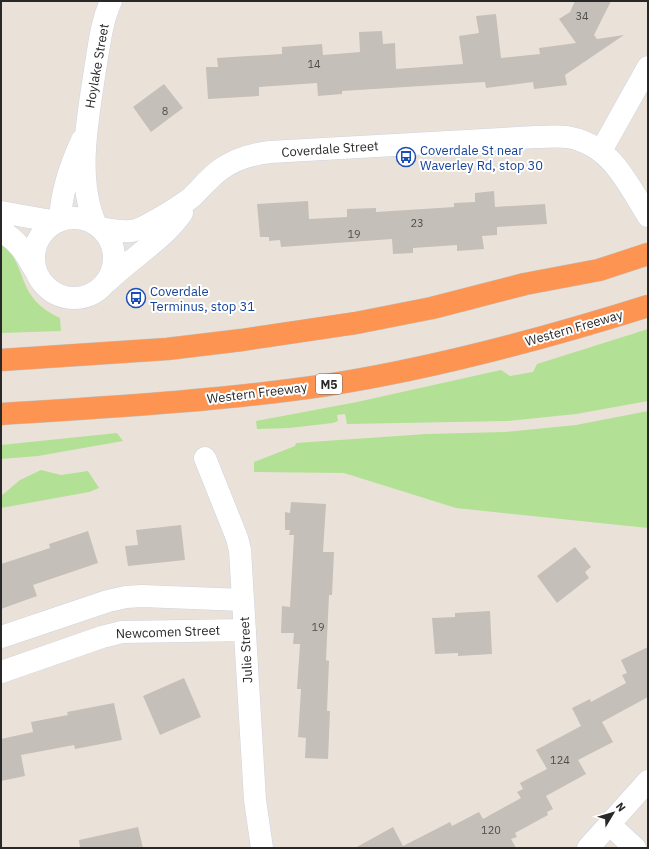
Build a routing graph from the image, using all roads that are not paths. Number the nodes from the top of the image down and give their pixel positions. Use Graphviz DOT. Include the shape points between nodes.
graph roads {
  1 [pos="111,1"];
  2 [pos="648,67"];
  3 [pos="86,132"];
  4 [pos="601,151"];
  5 [pos="191,198"];
  6 [pos="645,210"];
  7 [pos="1,212"];
  8 [pos="59,221"];
  9 [pos="98,226"];
  10 [pos="1,231"];
  11 [pos="648,254"];
  12 [pos="38,275"];
  13 [pos="104,284"];
  14 [pos="648,306"];
  15 [pos="1,360"];
  16 [pos="1,414"];
  17 [pos="205,458"];
  18 [pos="243,600"];
  19 [pos="245,630"];
  20 [pos="1,637"];
  21 [pos="1,672"];
  22 [pos="648,781"];
  23 [pos="609,824"];
  24 [pos="262,848"];
  25 [pos="588,848"];
  26 [pos="635,848"];
  1 -- 3 [label="street, Hoylake Street" via="102,27"];
  2 -- 4 [label="street"];
  3 -- 8 [label="street, Hoylake Street" via="68,173"];
  3 -- 9 [label="street, Hoylake Street" via="87,190"];
  4 -- 5 [label="street, Coverdale Street" via="586,142 556,137 270,152 244,157 222,168"];
  4 -- 6 [label="street, Coverdale Street" via="617,168"];
  5 -- 9 [label="street, Coverdale Street" via="135,230 124,231"];
  5 -- 13 [label="street, Coverdale Street" via="170,227"];
  7 -- 8 [label="street"];
  8 -- 9 [label="street" via="79,218"];
  8 -- 12 [label="street" via="44,232 37,243 34,262"];
  9 -- 13 [label="street" via="110,240 114,253 113,266"];
  10 -- 12 [label="street" via="20,245"];
  11 -- 15 [label="highway" via="599,270 525,284 432,308 356,323 167,349"];
  12 -- 13 [label="street" via="50,290 68,298 88,296"];
  14 -- 16 [label="highway, Western Freeway / M5" via="548,337 328,385 109,408"];
  17 -- 18 [label="street, Julie Street" via="237,538"];
  18 -- 19 [label="street, Julie Street"];
  18 -- 20 [label="street" via="126,597"];
  19 -- 21 [label="street, Newcomen Street" via="122,632"];
  19 -- 24 [label="street, Julie Street" via="255,800"];
  22 -- 23 [label="street"];
  23 -- 25 [label="street"];
  23 -- 26 [label="street"];
}
